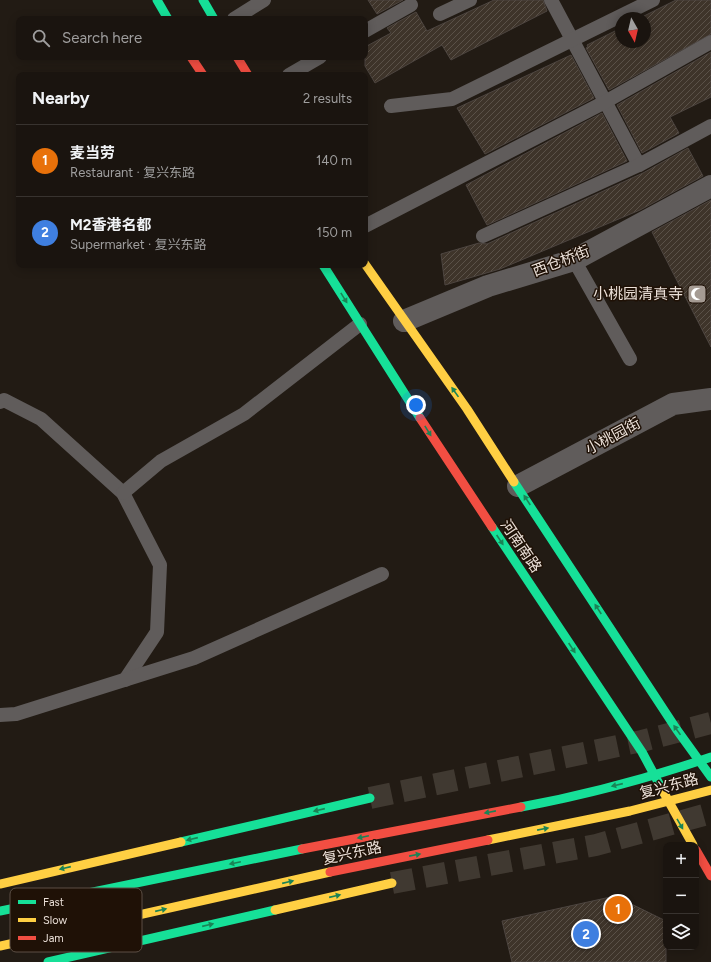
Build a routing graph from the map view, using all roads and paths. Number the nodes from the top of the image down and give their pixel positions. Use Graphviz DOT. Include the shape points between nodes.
graph roads {
  1 [pos="157,0"];
  2 [pos="203,0"];
  3 [pos="264,0"];
  4 [pos="470,0"];
  5 [pos="551,0"];
  6 [pos="653,0"];
  7 [pos="411,5"];
  8 [pos="440,14"];
  9 [pos="166,16"];
  10 [pos="212,16"];
  11 [pos="239,16"];
  12 [pos="368,29"];
  13 [pos="572,40"];
  14 [pos="711,42"];
  15 [pos="193,60"];
  16 [pos="238,60"];
  17 [pos="315,60"];
  18 [pos="201,72"];
  19 [pos="246,72"];
  20 [pos="294,72"];
  21 [pos="605,102"];
  22 [pos="391,106"];
  23 [pos="711,126"];
  24 [pos="639,165"];
  25 [pos="711,186"];
  26 [pos="368,224"];
  27 [pos="483,236"];
  28 [pos="574,260"];
  29 [pos="325,268"];
  30 [pos="368,268"];
  31 [pos="404,321"];
  32 [pos="360,324"];
  33 [pos="630,359"];
  34 [pos="711,399"];
  35 [pos="0,402"];
  36 [pos="518,486"];
  37 [pos="123,493"];
  38 [pos="382,574"];
  39 [pos="125,680"];
  40 [pos="0,715"];
  41 [pos="711,757"];
  42 [pos="700,761"];
  43 [pos="655,776"];
  44 [pos="711,777"];
  45 [pos="711,790"];
  46 [pos="370,798"];
  47 [pos="668,802"];
  48 [pos="691,842"];
  49 [pos="699,855"];
  50 [pos="711,876"];
  51 [pos="392,883"];
  52 [pos="0,884"];
  53 [pos="113,888"];
  54 [pos="10,909"];
  55 [pos="0,911"];
  56 [pos="142,914"];
  57 [pos="142,940"];
  58 [pos="10,944"];
  59 [pos="0,946"];
  60 [pos="92,952"];
  61 [pos="48,962"];
  1 -- 9 [label="main road"];
  2 -- 10 [label="main road"];
  3 -- 11 [label="lane"];
  4 -- 8 [label="lane"];
  5 -- 13 [label="lane"];
  6 -- 13 [label="lane"];
  7 -- 12 [label="lane"];
  13 -- 21 [label="lane"];
  13 -- 22 [label="lane" via="452,99"];
  14 -- 21 [label="lane"];
  15 -- 18 [label="main road"];
  16 -- 19 [label="main road"];
  17 -- 20 [label="lane"];
  21 -- 24 [label="lane"];
  21 -- 26 [label="lane"];
  23 -- 24 [label="lane"];
  24 -- 27 [label="lane"];
  25 -- 28 [label="street, 西仓桥街"];
  28 -- 31 [label="street, 西仓桥街" via="488,286"];
  28 -- 33 [label="lane"];
  29 -- 32 [label="main road, 河南南路, one-way"];
  30 -- 31 [label="main road, 河南南路"];
  36 -- 31 [label="main road, 河南南路, one-way"];
  32 -- 37 [label="lane" via="244,414 161,461"];
  32 -- 43 [label="main road, 河南南路, one-way" via="444,456 642,752"];
  34 -- 36 [label="street, 小桃园街" via="673,404"];
  35 -- 37 [label="lane" via="4,400 41,419"];
  42 -- 36 [label="main road, 河南南路, one-way" via="677,730"];
  37 -- 39 [label="lane" via="160,565 157,632"];
  38 -- 39 [label="lane" via="194,658"];
  39 -- 40 [label="lane" via="16,714"];
  41 -- 42 [label="main road, 复兴东路"];
  42 -- 43 [label="main road, 复兴东路"];
  42 -- 44 [label="main road, 河南南路"];
  43 -- 47 [label="main road, 河南南路"];
  43 -- 53 [label="main road, 复兴东路, one-way" via="557,800"];
  45 -- 47 [label="main road, 复兴东路"];
  46 -- 52 [label="main road, one-way"];
  47 -- 48 [label="main road, 河南南路, one-way"];
  56 -- 47 [label="main road, 复兴东路, one-way" via="382,861"];
  49 -- 50 [label="main road"];
  57 -- 51 [label="main road, one-way"];
  54 -- 55 [label="main road, 复兴东路, one-way"];
  59 -- 58 [label="main road, 复兴东路, one-way"];
  61 -- 60 [label="main road, one-way"];
}
